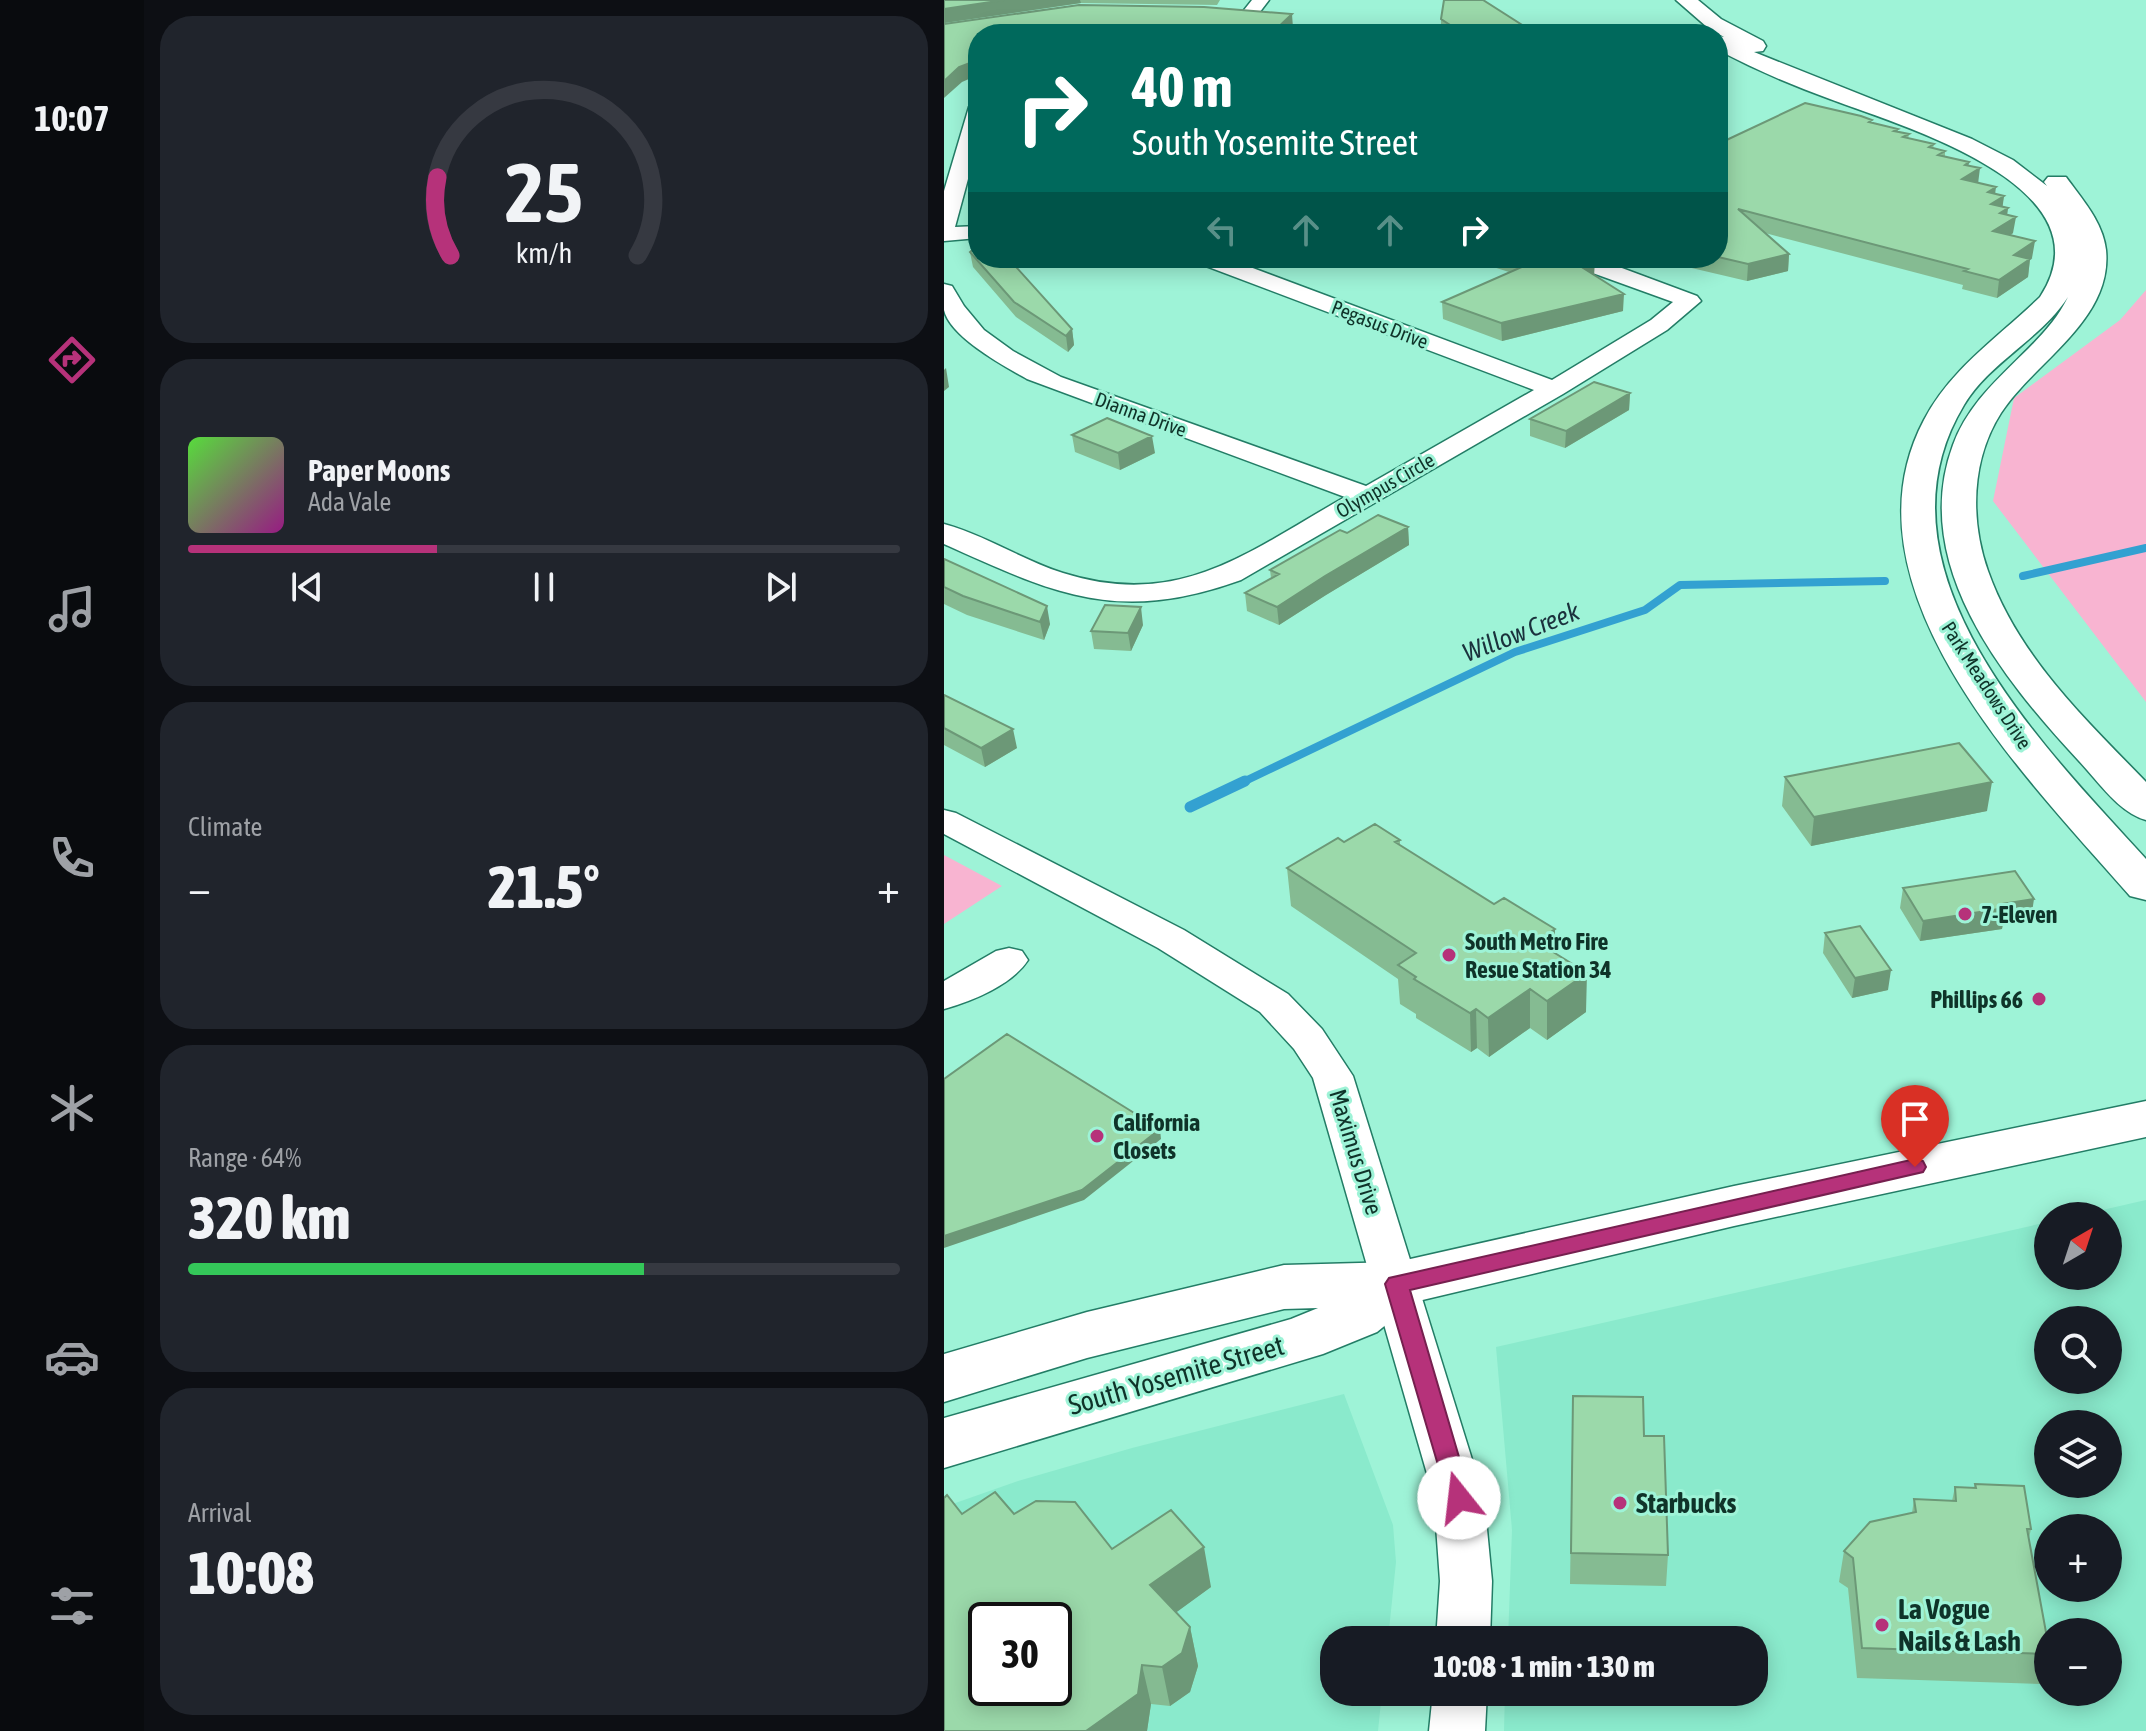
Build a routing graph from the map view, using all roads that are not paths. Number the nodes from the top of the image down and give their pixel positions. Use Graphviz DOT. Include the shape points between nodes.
graph roads {
  1 [pos="1261,0"];
  2 [pos="1662,0"];
  3 [pos="1686,0"];
  4 [pos="1237,24"];
  5 [pos="1692,24"];
  6 [pos="1716,24"];
  7 [pos="1728,31"];
  8 [pos="1728,47"];
  9 [pos="968,163"];
  10 [pos="944,231"];
  11 [pos="968,232"];
  12 [pos="1233,268"];
  13 [pos="1600,268"];
  14 [pos="944,291"];
  15 [pos="1554,389"];
  16 [pos="1366,495"];
  17 [pos="944,533"];
  18 [pos="2146,807"];
  19 [pos="944,820"];
  20 [pos="2146,886"];
  21 [pos="1009,960"];
  22 [pos="944,996"];
  23 [pos="2146,1119"];
  24 [pos="1397,1284"];
  25 [pos="944,1378"];
  26 [pos="944,1443"];
  27 [pos="1464,1626"];
  28 [pos="1459,1706"];
  29 [pos="1457,1731"];
  1 -- 4 [label="street" via="1241,13"];
  2 -- 5 [label="main road"];
  3 -- 6 [label="main road, Park Meadows Drive"];
  7 -- 18 [label="main road, Park Meadows Drive" via="1777,57 2022,156 2091,216 2103,250 2095,297 2068,331 2006,386 1980,420 1967,453 1960,528 1983,604 2023,670"];
  8 -- 20 [label="main road, Park Meadows Drive" via="1984,154 2038,191 2060,220 2070,261 2060,291 2039,318 1974,373 1938,421 1917,487 1918,532 1938,608 1970,665 2025,744"];
  9 -- 10 [label="street"];
  10 -- 11 [label="street"];
  12 -- 15 [label="street, Pegasus Drive"];
  13 -- 15 [label="street, Olympus Circle" via="1689,301"];
  14 -- 16 [label="street, Dianna Drive" via="966,327 1009,361"];
  15 -- 16 [label="street, Olympus Circle"];
  16 -- 17 [label="street, Olympus Circle" via="1231,574 1168,593 1090,592"];
  19 -- 24 [label="street, Maximus Drive" via="1171,939 1274,1003 1333,1076"];
  21 -- 22 [label="street"];
  23 -- 24 [label="main road, South Yosemite Street"];
  24 -- 25 [label="main road, South Yosemite Street" via="1284,1287 1087,1335"];
  24 -- 26 [label="main road, South Yosemite Street" via="1357,1316 1303,1338"];
  24 -- 27 [label="street, Maximus Drive" via="1459,1498"];
  28 -- 29 [label="street"];
}
